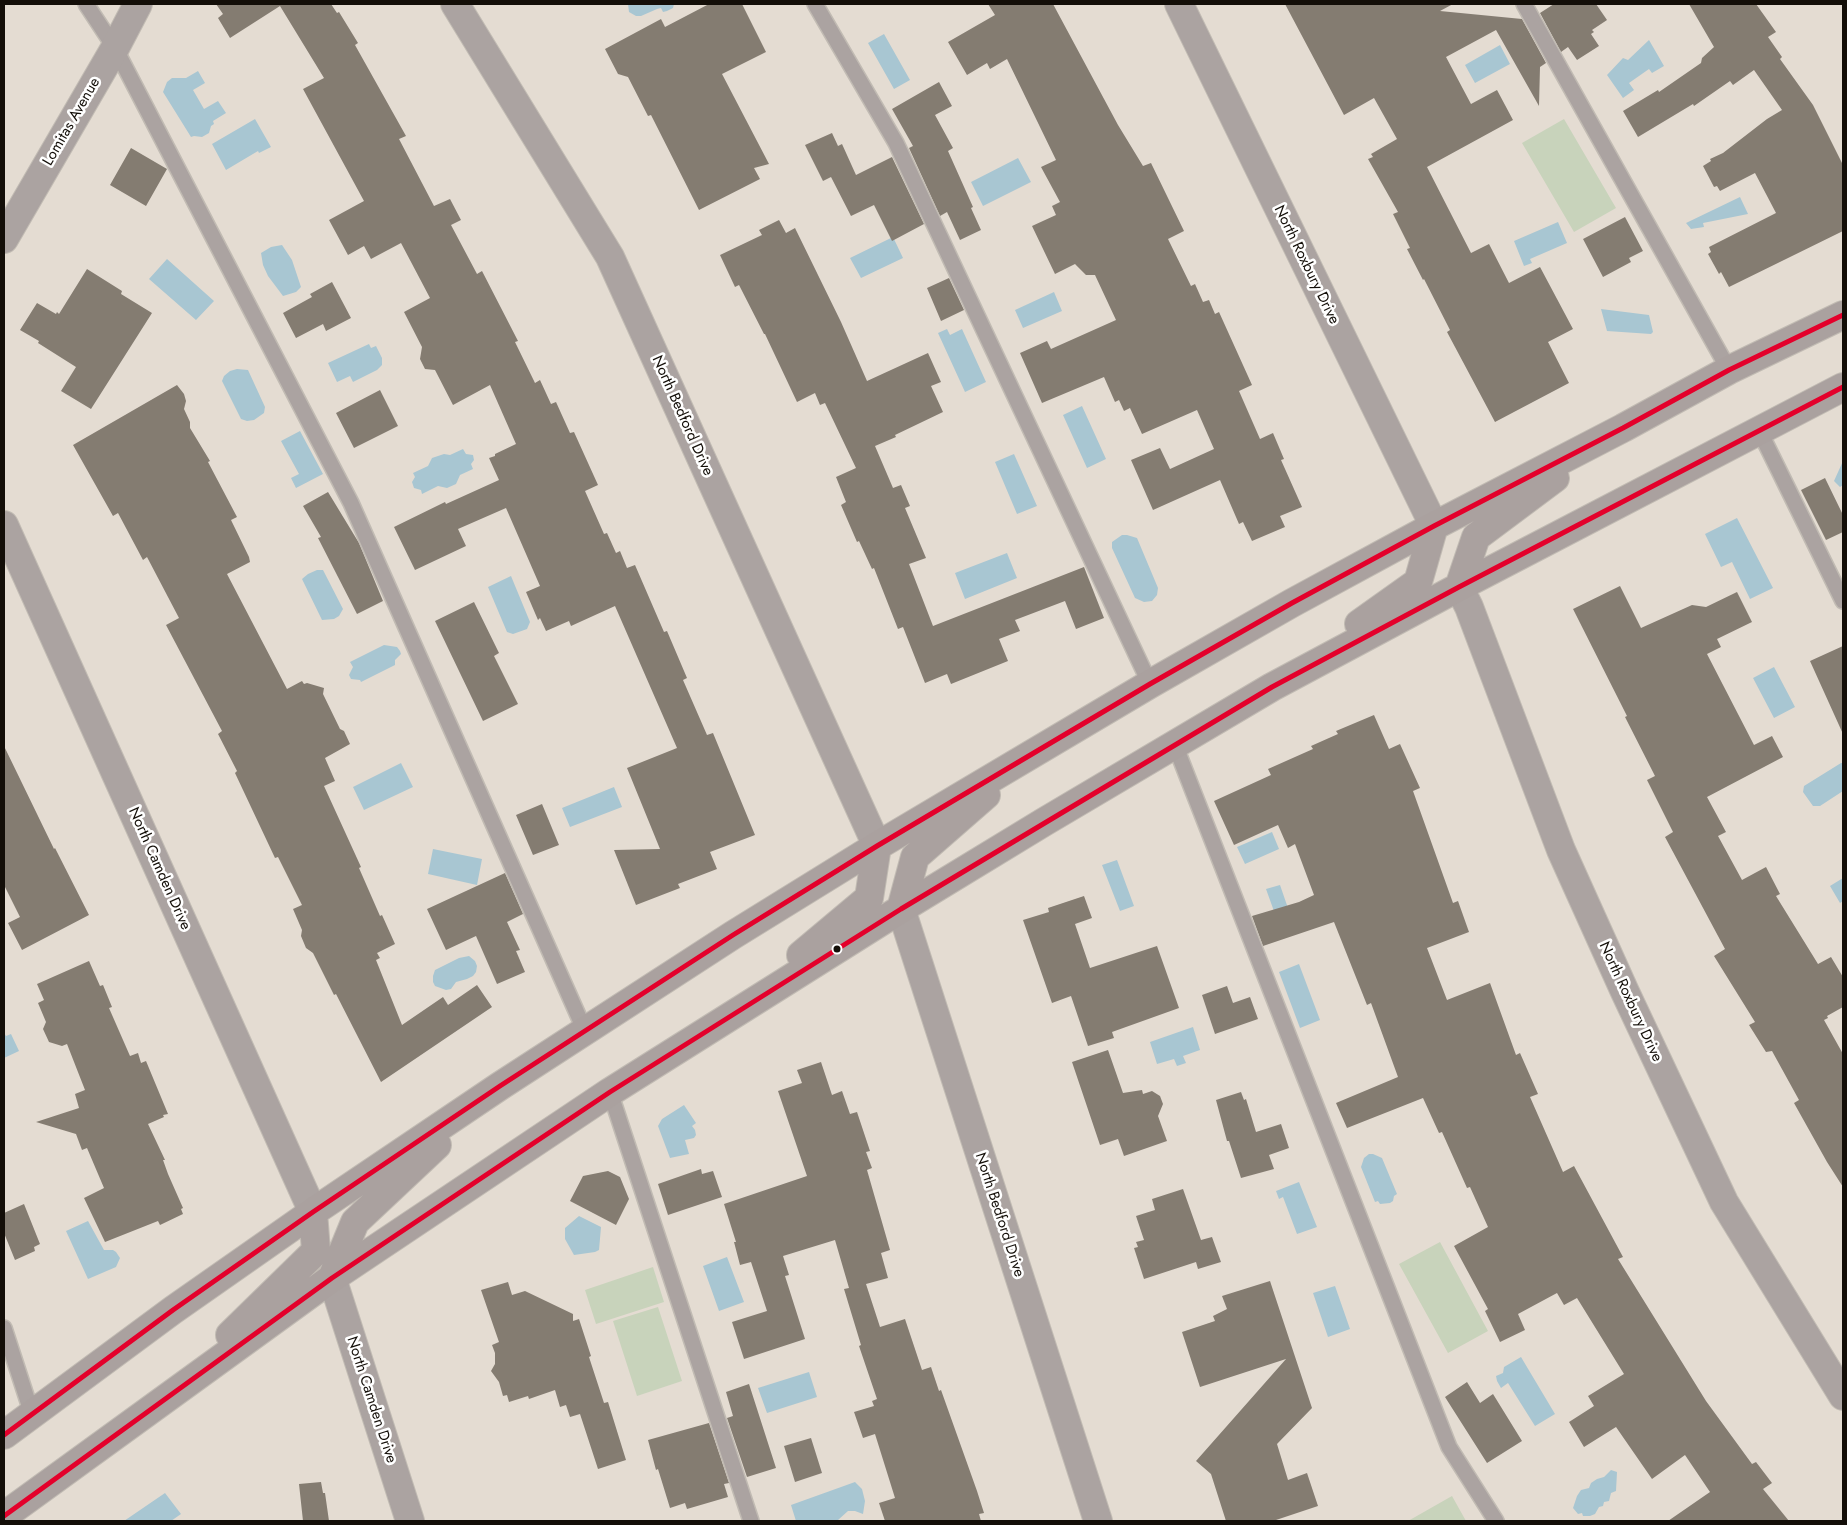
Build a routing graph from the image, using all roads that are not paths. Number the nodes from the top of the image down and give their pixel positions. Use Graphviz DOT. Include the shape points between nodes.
graph roads {
  1 [pos="86,4"];
  2 [pos="138,4"];
  3 [pos="455,4"];
  4 [pos="815,4"];
  5 [pos="1179,4"];
  6 [pos="1524,4"];
  7 [pos="115,48"];
  8 [pos="4,239"];
  9 [pos="1843,315"];
  10 [pos="1729,370"];
  11 [pos="1843,387"];
  12 [pos="1623,428"];
  13 [pos="1759,430"];
  14 [pos="4,525"];
  15 [pos="1434,526"];
  16 [pos="1459,587"];
  17 [pos="1843,601"];
  18 [pos="1150,684"];
  19 [pos="1268,689"];
  20 [pos="1175,745"];
  21 [pos="1038,750"];
  22 [pos="877,846"];
  23 [pos="901,909"];
  24 [pos="721,1021"];
  25 [pos="585,1031"];
  26 [pos="500,1086"];
  27 [pos="610,1092"];
  28 [pos="313,1212"];
  29 [pos="332,1278"];
  30 [pos="4,1328"];
  31 [pos="1843,1396"];
  32 [pos="158,1404"];
  33 [pos="32,1414"];
  34 [pos="4,1435"];
  35 [pos="4,1516"];
  36 [pos="410,1521"];
  37 [pos="751,1521"];
  38 [pos="1098,1521"];
  39 [pos="1496,1521"];
  1 -- 7 [label="lane"];
  2 -- 7 [label="street, Lomitas Avenue"];
  3 -- 22 [label="street, North Bedford Drive" via="610,257"];
  4 -- 18 [label="lane" via="896,143"];
  5 -- 15 [label="street, North Roxbury Drive"];
  6 -- 10 [label="lane"];
  7 -- 8 [label="street, Lomitas Avenue"];
  7 -- 25 [label="lane" via="351,504"];
  9 -- 10 [label="main road"];
  10 -- 12 [label="main road"];
  11 -- 13 [label="main road"];
  12 -- 15 [label="main road"];
  12 -- 16 [label="main road" via="1476,537"];
  13 -- 16 [label="main road"];
  13 -- 17 [label="lane"];
  14 -- 28 [label="street, North Camden Drive"];
  15 -- 18 [label="main road"];
  15 -- 19 [label="main road" via="1418,582"];
  16 -- 19 [label="main road"];
  16 -- 31 [label="street, North Roxbury Drive" via="1561,850 1724,1202"];
  18 -- 21 [label="main road"];
  19 -- 20 [label="main road"];
  20 -- 23 [label="main road"];
  20 -- 39 [label="lane" via="1449,1447"];
  21 -- 22 [label="main road"];
  21 -- 23 [label="main road" via="915,857"];
  22 -- 24 [label="main road" via="869,898"];
  22 -- 25 [label="main road"];
  23 -- 24 [label="main road"];
  23 -- 38 [label="street, North Bedford Drive"];
  24 -- 27 [label="main road"];
  25 -- 26 [label="main road"];
  26 -- 28 [label="main road"];
  26 -- 29 [label="main road" via="354,1222"];
  27 -- 29 [label="main road"];
  27 -- 37 [label="lane"];
  28 -- 32 [label="main road" via="316,1252"];
  28 -- 33 [label="main road"];
  29 -- 32 [label="main road"];
  29 -- 36 [label="street, North Camden Drive"];
  30 -- 33 [label="lane"];
  32 -- 35 [label="main road"];
  33 -- 34 [label="main road"];
}
